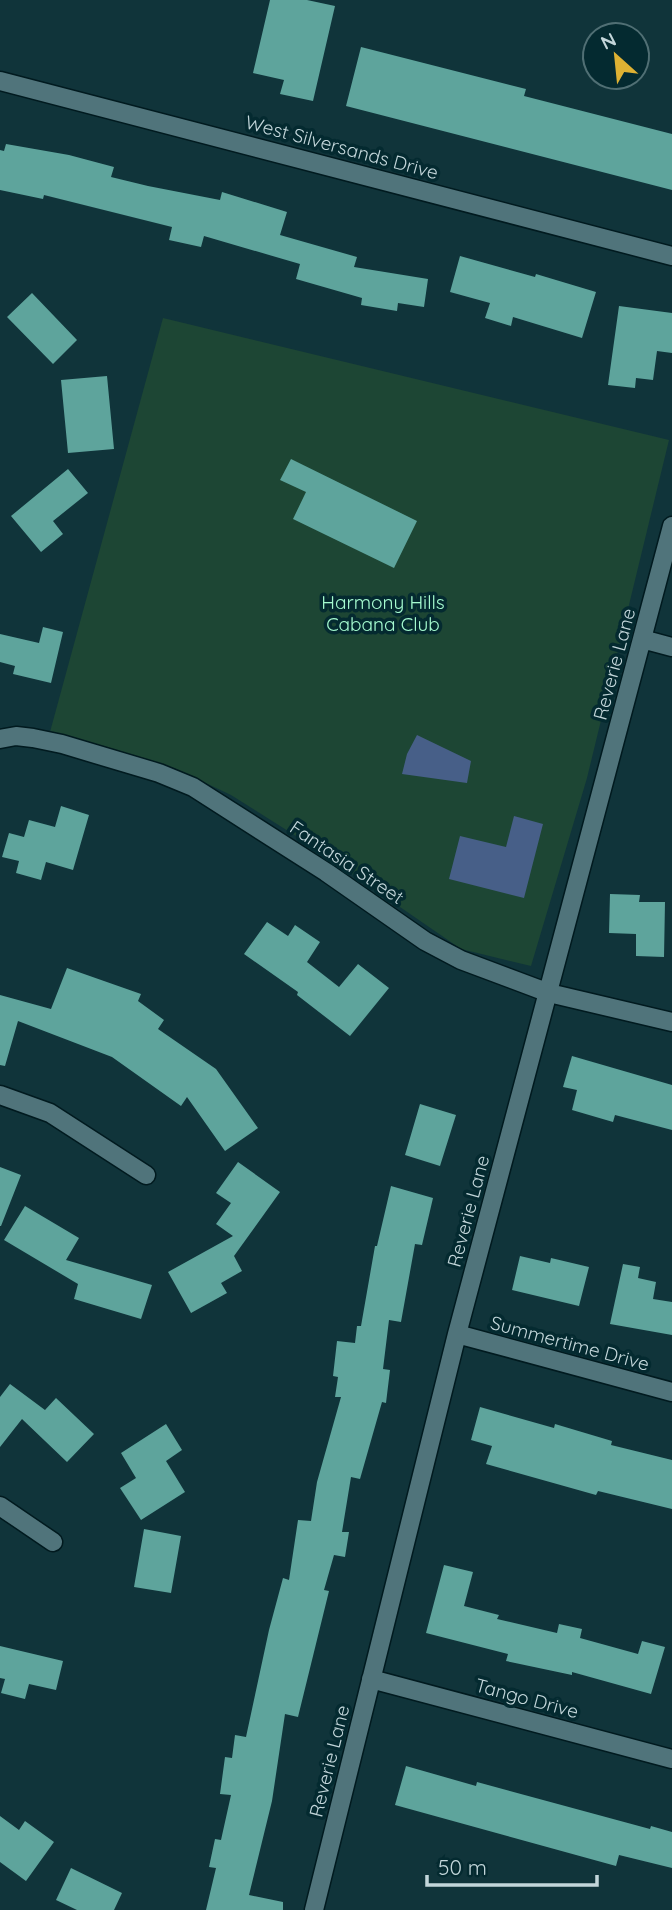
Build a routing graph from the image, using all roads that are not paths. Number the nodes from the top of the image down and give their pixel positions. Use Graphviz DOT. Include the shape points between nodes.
graph roads {
  1 [pos="0,81"];
  2 [pos="672,256"];
  3 [pos="672,526"];
  4 [pos="642,639"];
  5 [pos="672,647"];
  6 [pos="0,739"];
  7 [pos="550,993"];
  8 [pos="672,1022"];
  9 [pos="0,1095"];
  10 [pos="146,1175"];
  11 [pos="457,1334"];
  12 [pos="672,1392"];
  13 [pos="0,1506"];
  14 [pos="53,1542"];
  15 [pos="371,1679"];
  16 [pos="672,1759"];
  17 [pos="314,1910"];
  1 -- 2 [label="street, West Silversands Drive"];
  3 -- 4 [label="street, Reverie Lane"];
  4 -- 5 [label="street"];
  4 -- 7 [label="street, Reverie Lane"];
  6 -- 7 [label="street, Fantasia Street" via="16,736 62,744 193,787 425,941 461,961"];
  7 -- 8 [label="street, Fantasia Street"];
  7 -- 11 [label="street, Reverie Lane"];
  9 -- 10 [label="street" via="50,1113"];
  11 -- 12 [label="street, Summertime Drive"];
  11 -- 15 [label="street, Reverie Lane"];
  13 -- 14 [label="street"];
  15 -- 16 [label="street, Tango Drive"];
  15 -- 17 [label="street, Reverie Lane"];
}
